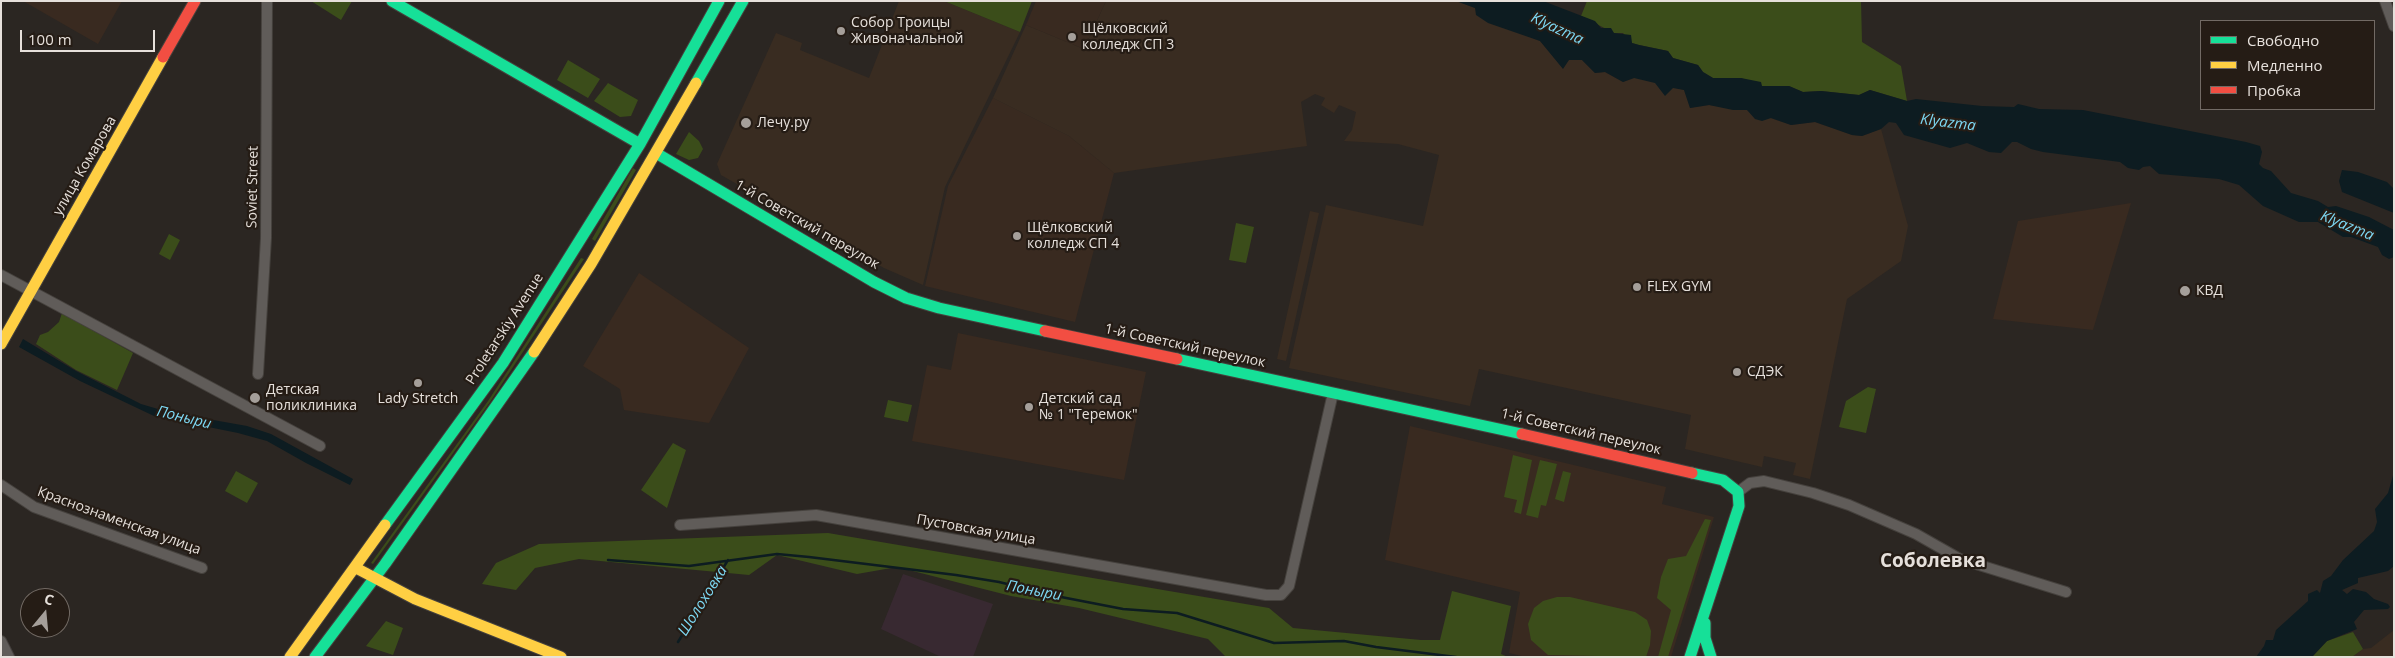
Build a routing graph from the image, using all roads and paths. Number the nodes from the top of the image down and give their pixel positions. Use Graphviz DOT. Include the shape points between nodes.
graph roads {
  1 [pos="195,1"];
  2 [pos="267,1"];
  3 [pos="392,1"];
  4 [pos="719,1"];
  5 [pos="743,1"];
  6 [pos="2386,1"];
  7 [pos="2393,21"];
  8 [pos="640,144"];
  9 [pos="656,153"];
  10 [pos="573,254"];
  11 [pos="591,264"];
  12 [pos="1,275"];
  13 [pos="31,292"];
  14 [pos="1,344"];
  15 [pos="258,374"];
  16 [pos="1333,393"];
  17 [pos="320,446"];
  18 [pos="1,485"];
  19 [pos="1738,492"];
  20 [pos="680,524"];
  21 [pos="202,568"];
  22 [pos="356,568"];
  23 [pos="374,579"];
  24 [pos="2066,592"];
  25 [pos="1705,609"];
  26 [pos="1,641"];
  27 [pos="9,657"];
  28 [pos="290,657"];
  29 [pos="315,657"];
  30 [pos="561,657"];
  31 [pos="1690,657"];
  32 [pos="1711,657"];
  1 -- 13 [label="main road, улица Комарова"];
  2 -- 15 [label="street, Soviet Street" via="267,219"];
  3 -- 8 [label="main road"];
  4 -- 8 [label="main road, Proletarskiy Avenue"];
  5 -- 9 [label="main road"];
  6 -- 7 [label="street"];
  8 -- 9 [label="main road, 1-й Советский переулок"];
  8 -- 10 [label="main road, Proletarskiy Avenue"];
  9 -- 11 [label="main road"];
  9 -- 16 [label="main road, 1-й Советский переулок" via="906,298 939,308"];
  10 -- 11 [label="main road" via="586,252"];
  10 -- 22 [label="main road, Proletarskiy Avenue" via="503,363"];
  11 -- 23 [label="main road" via="506,395"];
  12 -- 13 [label="street"];
  13 -- 14 [label="main road, улица Комарова"];
  13 -- 17 [label="street"];
  16 -- 19 [label="main road, 1-й Советский переулок" via="1723,480"];
  16 -- 20 [label="street, Пустовская улица" via="1289,586 1280,595 816,515"];
  18 -- 21 [label="street, Краснознаменская улица" via="34,508"];
  19 -- 24 [label="street" via="1750,483 1764,481 1813,493 1916,534 1960,559"];
  19 -- 25 [label="main road" via="1739,506"];
  22 -- 23 [label="main road"];
  22 -- 28 [label="main road, Proletarskiy Avenue"];
  23 -- 29 [label="main road"];
  23 -- 30 [label="main road" via="447,613"];
  25 -- 31 [label="main road"];
  25 -- 32 [label="main road" via="1705,638"];
  26 -- 27 [label="street"];
}
